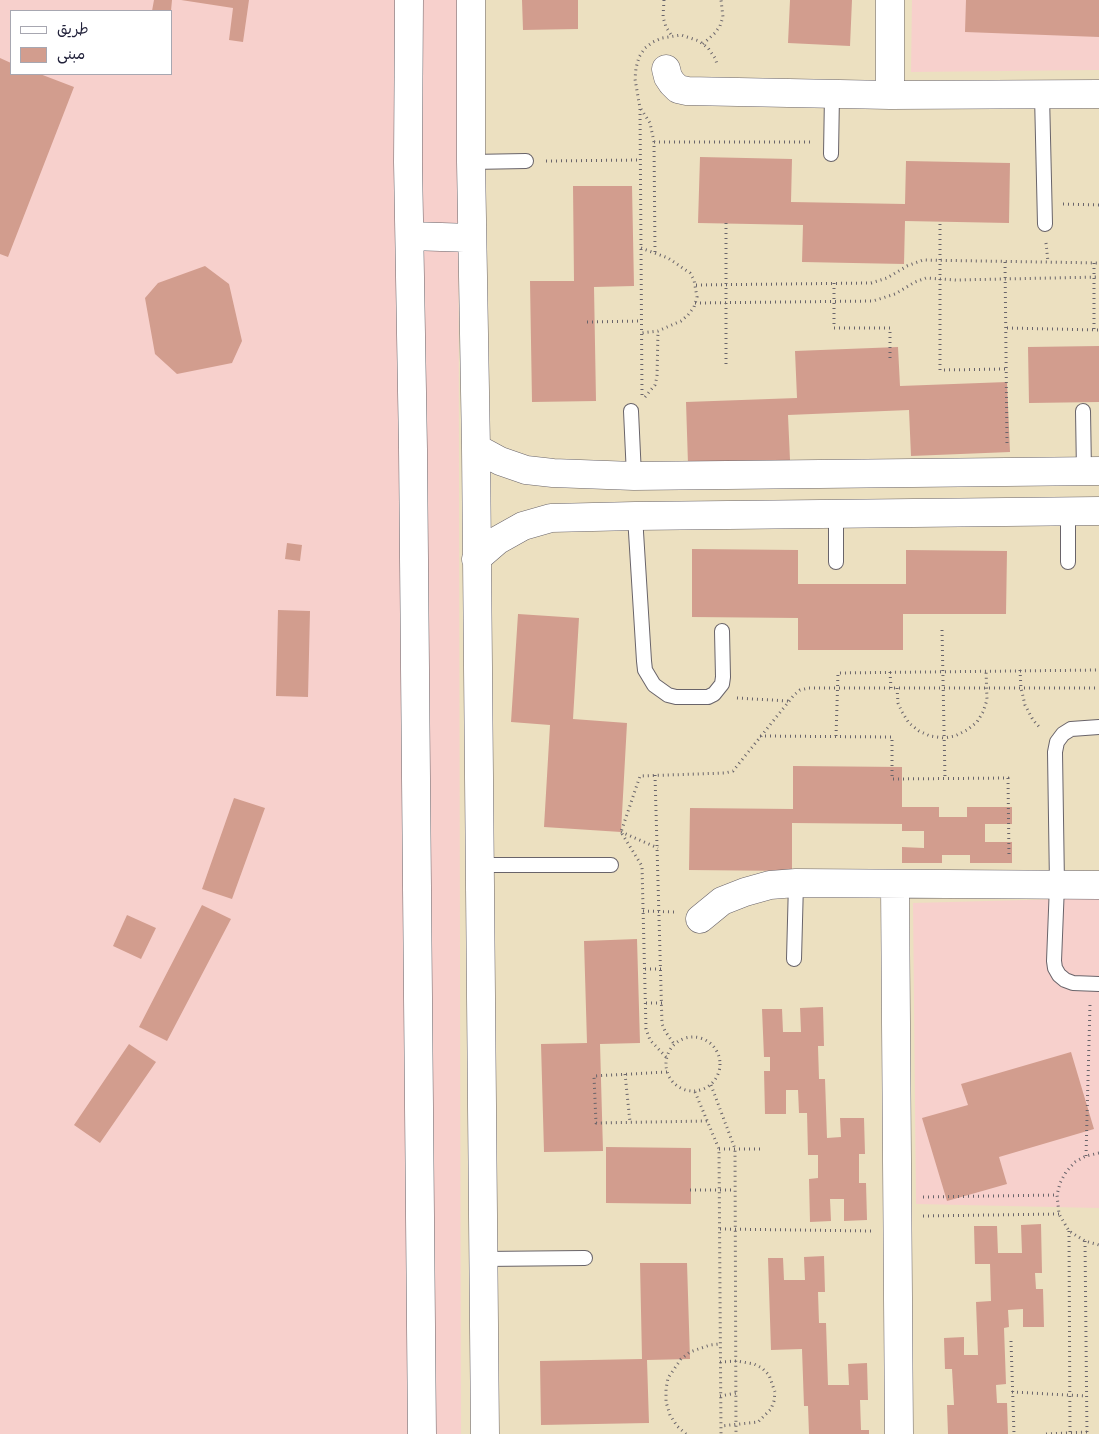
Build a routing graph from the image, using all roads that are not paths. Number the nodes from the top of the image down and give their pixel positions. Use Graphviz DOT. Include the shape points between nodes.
graph roads {
  1 [pos="409,0"];
  2 [pos="471,0"];
  3 [pos="890,0"];
  4 [pos="666,69"];
  5 [pos="832,94"];
  6 [pos="1099,94"];
  7 [pos="890,95"];
  8 [pos="1042,95"];
  9 [pos="832,148"];
  10 [pos="526,161"];
  11 [pos="471,162"];
  12 [pos="1045,224"];
  13 [pos="410,236"];
  14 [pos="472,238"];
  15 [pos="631,411"];
  16 [pos="1084,411"];
  17 [pos="476,448"];
  18 [pos="1091,471"];
  19 [pos="634,476"];
  20 [pos="1068,511"];
  21 [pos="1099,511"];
  22 [pos="836,513"];
  23 [pos="635,516"];
  24 [pos="476,559"];
  25 [pos="836,562"];
  26 [pos="1068,562"];
  27 [pos="722,631"];
  28 [pos="1099,727"];
  29 [pos="479,865"];
  30 [pos="611,865"];
  31 [pos="796,883"];
  32 [pos="895,885"];
  33 [pos="1057,885"];
  34 [pos="1099,885"];
  35 [pos="700,919"];
  36 [pos="794,959"];
  37 [pos="1095,984"];
  38 [pos="585,1258"];
  39 [pos="483,1259"];
  40 [pos="422,1434"];
  41 [pos="484,1434"];
  42 [pos="899,1434"];
  1 -- 13 [label="street"];
  2 -- 11 [label="street"];
  3 -- 7 [label="street"];
  4 -- 5 [label="street" via="672,83 687,91"];
  5 -- 7 [label="street"];
  5 -- 9 [label="lane"];
  6 -- 8 [label="street"];
  7 -- 8 [label="street"];
  8 -- 12 [label="lane"];
  10 -- 11 [label="lane"];
  11 -- 14 [label="street"];
  13 -- 14 [label="street"];
  13 -- 40 [label="street"];
  14 -- 17 [label="street"];
  15 -- 19 [label="lane"];
  16 -- 18 [label="lane"];
  17 -- 19 [label="street" via="526,470"];
  17 -- 24 [label="street"];
  18 -- 19 [label="street"];
  19 -- 23 [label="street"];
  20 -- 21 [label="street"];
  20 -- 22 [label="street"];
  20 -- 26 [label="lane"];
  22 -- 23 [label="street"];
  22 -- 25 [label="lane"];
  23 -- 24 [label="street" via="551,518 524,526 498,540"];
  23 -- 27 [label="lane" via="645,670 654,685 676,697 708,697 718,690 724,678"];
  24 -- 29 [label="street"];
  28 -- 33 [label="lane" via="1071,729 1057,742 1054,752"];
  29 -- 30 [label="lane"];
  29 -- 39 [label="street"];
  31 -- 32 [label="street"];
  31 -- 35 [label="street" via="770,885 745,892 722,901"];
  31 -- 36 [label="lane"];
  32 -- 33 [label="street"];
  32 -- 42 [label="street"];
  33 -- 34 [label="street"];
  33 -- 37 [label="lane" via="1055,968 1059,975 1073,983"];
  38 -- 39 [label="lane"];
  39 -- 41 [label="street"];
}
